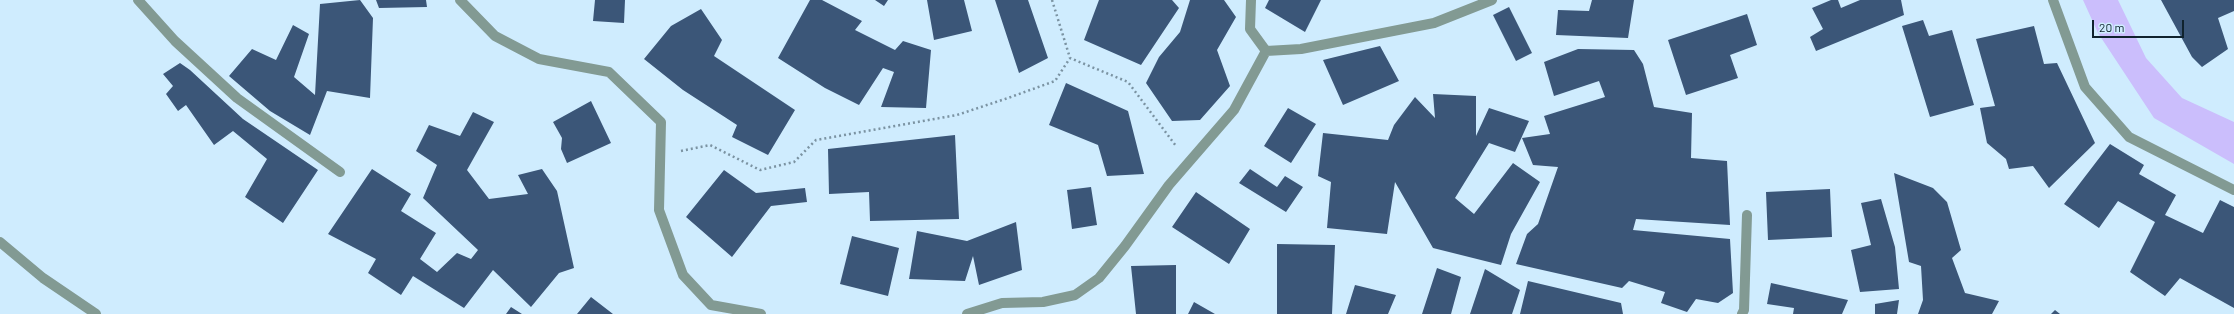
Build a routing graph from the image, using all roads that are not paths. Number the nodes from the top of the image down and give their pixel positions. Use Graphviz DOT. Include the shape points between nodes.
graph roads {
  1 [pos="138,0"];
  2 [pos="460,0"];
  3 [pos="1251,0"];
  4 [pos="1492,0"];
  5 [pos="2053,0"];
  6 [pos="1266,51"];
  7 [pos="340,172"];
  8 [pos="2234,190"];
  9 [pos="1748,215"];
  10 [pos="0,242"];
  11 [pos="96,314"];
  12 [pos="761,314"];
  13 [pos="967,314"];
  14 [pos="1742,314"];
  1 -- 7 [label="street" via="175,41 237,98"];
  2 -- 12 [label="street" via="495,36 539,59 609,72 661,122 659,210 683,275 711,305"];
  3 -- 6 [label="street" via="1250,29"];
  4 -- 6 [label="street" via="1434,23 1301,48"];
  5 -- 8 [label="street" via="2085,87 2129,137"];
  6 -- 13 [label="street" via="1234,110 1169,185 1099,278 1075,295 1043,302 1002,303"];
  9 -- 14 [label="street"];
  10 -- 11 [label="street" via="43,278"];
}
